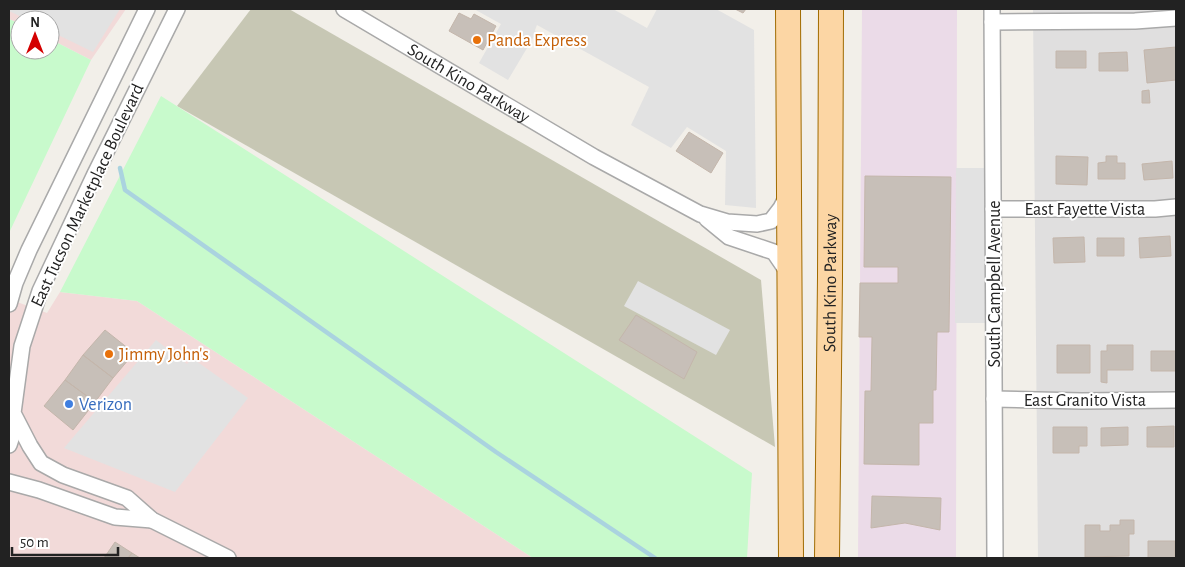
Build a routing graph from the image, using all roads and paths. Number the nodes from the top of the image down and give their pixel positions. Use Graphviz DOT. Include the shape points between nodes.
graph roads {
  1 [pos="147,9"];
  2 [pos="177,9"];
  3 [pos="344,9"];
  4 [pos="788,9"];
  5 [pos="831,9"];
  6 [pos="992,15"];
  7 [pos="1176,18"];
  8 [pos="789,193"];
  9 [pos="1176,207"];
  10 [pos="993,209"];
  11 [pos="700,214"];
  12 [pos="789,274"];
  13 [pos="9,304"];
  14 [pos="994,399"];
  15 [pos="1176,400"];
  16 [pos="11,406"];
  17 [pos="9,445"];
  18 [pos="790,447"];
  19 [pos="828,448"];
  20 [pos="9,482"];
  21 [pos="152,520"];
  22 [pos="228,558"];
  23 [pos="791,558"];
  24 [pos="827,558"];
  25 [pos="995,558"];
  1 -- 13 [label="street, East Tucson Marketplace Boulevard" via="29,250"];
  2 -- 16 [label="street, East Tucson Marketplace Boulevard" via="94,174 40,291 22,346"];
  3 -- 11 [label="street, South Kino Parkway" via="594,156"];
  4 -- 8 [label="main road"];
  5 -- 19 [label="main road, South Kino Parkway"];
  6 -- 7 [label="street" via="1135,21"];
  6 -- 10 [label="street, South Campbell Avenue"];
  8 -- 11 [label="street" via="771,221 757,224 727,222"];
  8 -- 12 [label="main road"];
  9 -- 10 [label="street, East Fayette Vista"];
  10 -- 14 [label="street, South Campbell Avenue"];
  11 -- 12 [label="street" via="730,238 774,252"];
  12 -- 18 [label="main road"];
  14 -- 15 [label="street, East Granito Vista"];
  14 -- 25 [label="street, South Campbell Avenue"];
  16 -- 17 [label="street, East Tucson Marketplace Boulevard" via="13,431"];
  16 -- 21 [label="street" via="41,463 63,475 127,498"];
  18 -- 19 [label="main road"];
  18 -- 23 [label="main road"];
  19 -- 24 [label="main road, South Kino Parkway"];
  20 -- 21 [label="street" via="115,517"];
  21 -- 22 [label="street"];
}
